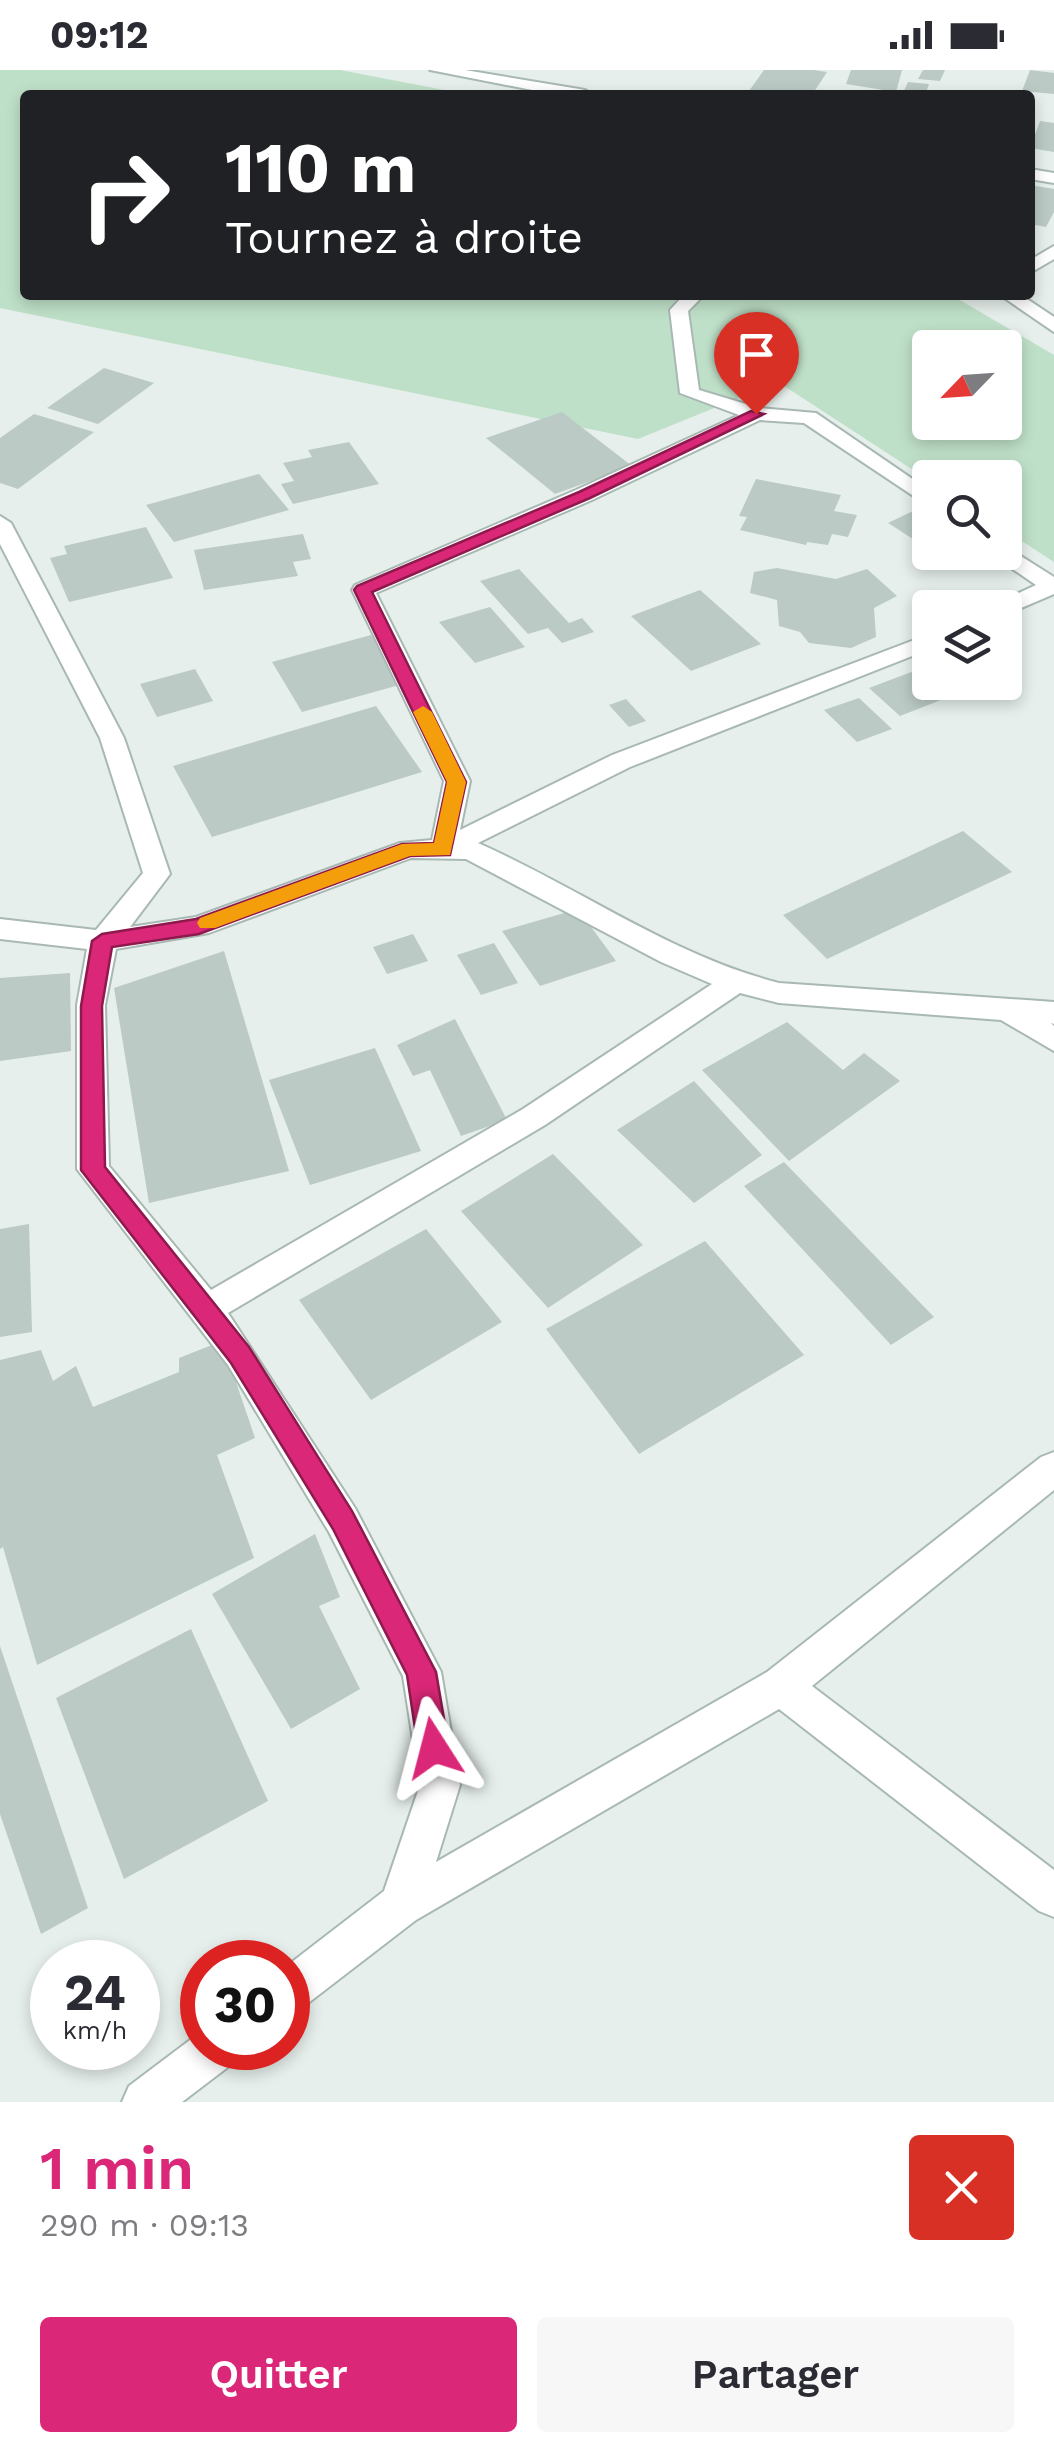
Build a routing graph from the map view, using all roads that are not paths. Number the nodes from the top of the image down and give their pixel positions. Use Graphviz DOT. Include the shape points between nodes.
graph roads {
  1 [pos="438,70"];
  2 [pos="556,90"];
  3 [pos="690,300"];
  4 [pos="1016,300"];
  5 [pos="1054,326"];
  6 [pos="756,414"];
  7 [pos="912,489"];
  8 [pos="0,523"];
  9 [pos="1022,565"];
  10 [pos="1053,587"];
  11 [pos="1022,601"];
  12 [pos="912,648"];
  13 [pos="443,850"];
  14 [pos="0,929"];
  15 [pos="102,941"];
  16 [pos="736,982"];
  17 [pos="1008,1010"];
  18 [pos="1054,1013"];
  19 [pos="1054,1040"];
  20 [pos="204,1310"];
  21 [pos="1054,1468"];
  22 [pos="781,1686"];
  23 [pos="1054,1896"];
  24 [pos="401,1905"];
  25 [pos="310,1975"];
  26 [pos="187,2070"];
  27 [pos="145,2102"];
  1 -- 2 [label="street"];
  3 -- 6 [label="street" via="679,310 690,393"];
  4 -- 5 [label="street"];
  6 -- 7 [label="street" via="809,417"];
  6 -- 13 [label="street" via="363,590 457,782"];
  8 -- 15 [label="street" via="112,738 157,874"];
  9 -- 10 [label="street"];
  10 -- 11 [label="street"];
  12 -- 13 [label="street" via="621,761"];
  13 -- 15 [label="street" via="409,849 199,926"];
  13 -- 16 [label="street" via="471,850"];
  14 -- 15 [label="street"];
  15 -- 20 [label="street" via="92,1006 93,1170"];
  16 -- 17 [label="street" via="780,993"];
  16 -- 20 [label="street" via="534,1117"];
  17 -- 18 [label="street"];
  17 -- 19 [label="street"];
  20 -- 24 [label="street" via="240,1355 342,1520 422,1672 440,1786"];
  21 -- 22 [label="street"];
  22 -- 23 [label="street"];
  22 -- 24 [label="street"];
  24 -- 25 [label="street"];
  26 -- 27 [label="street"];
}
